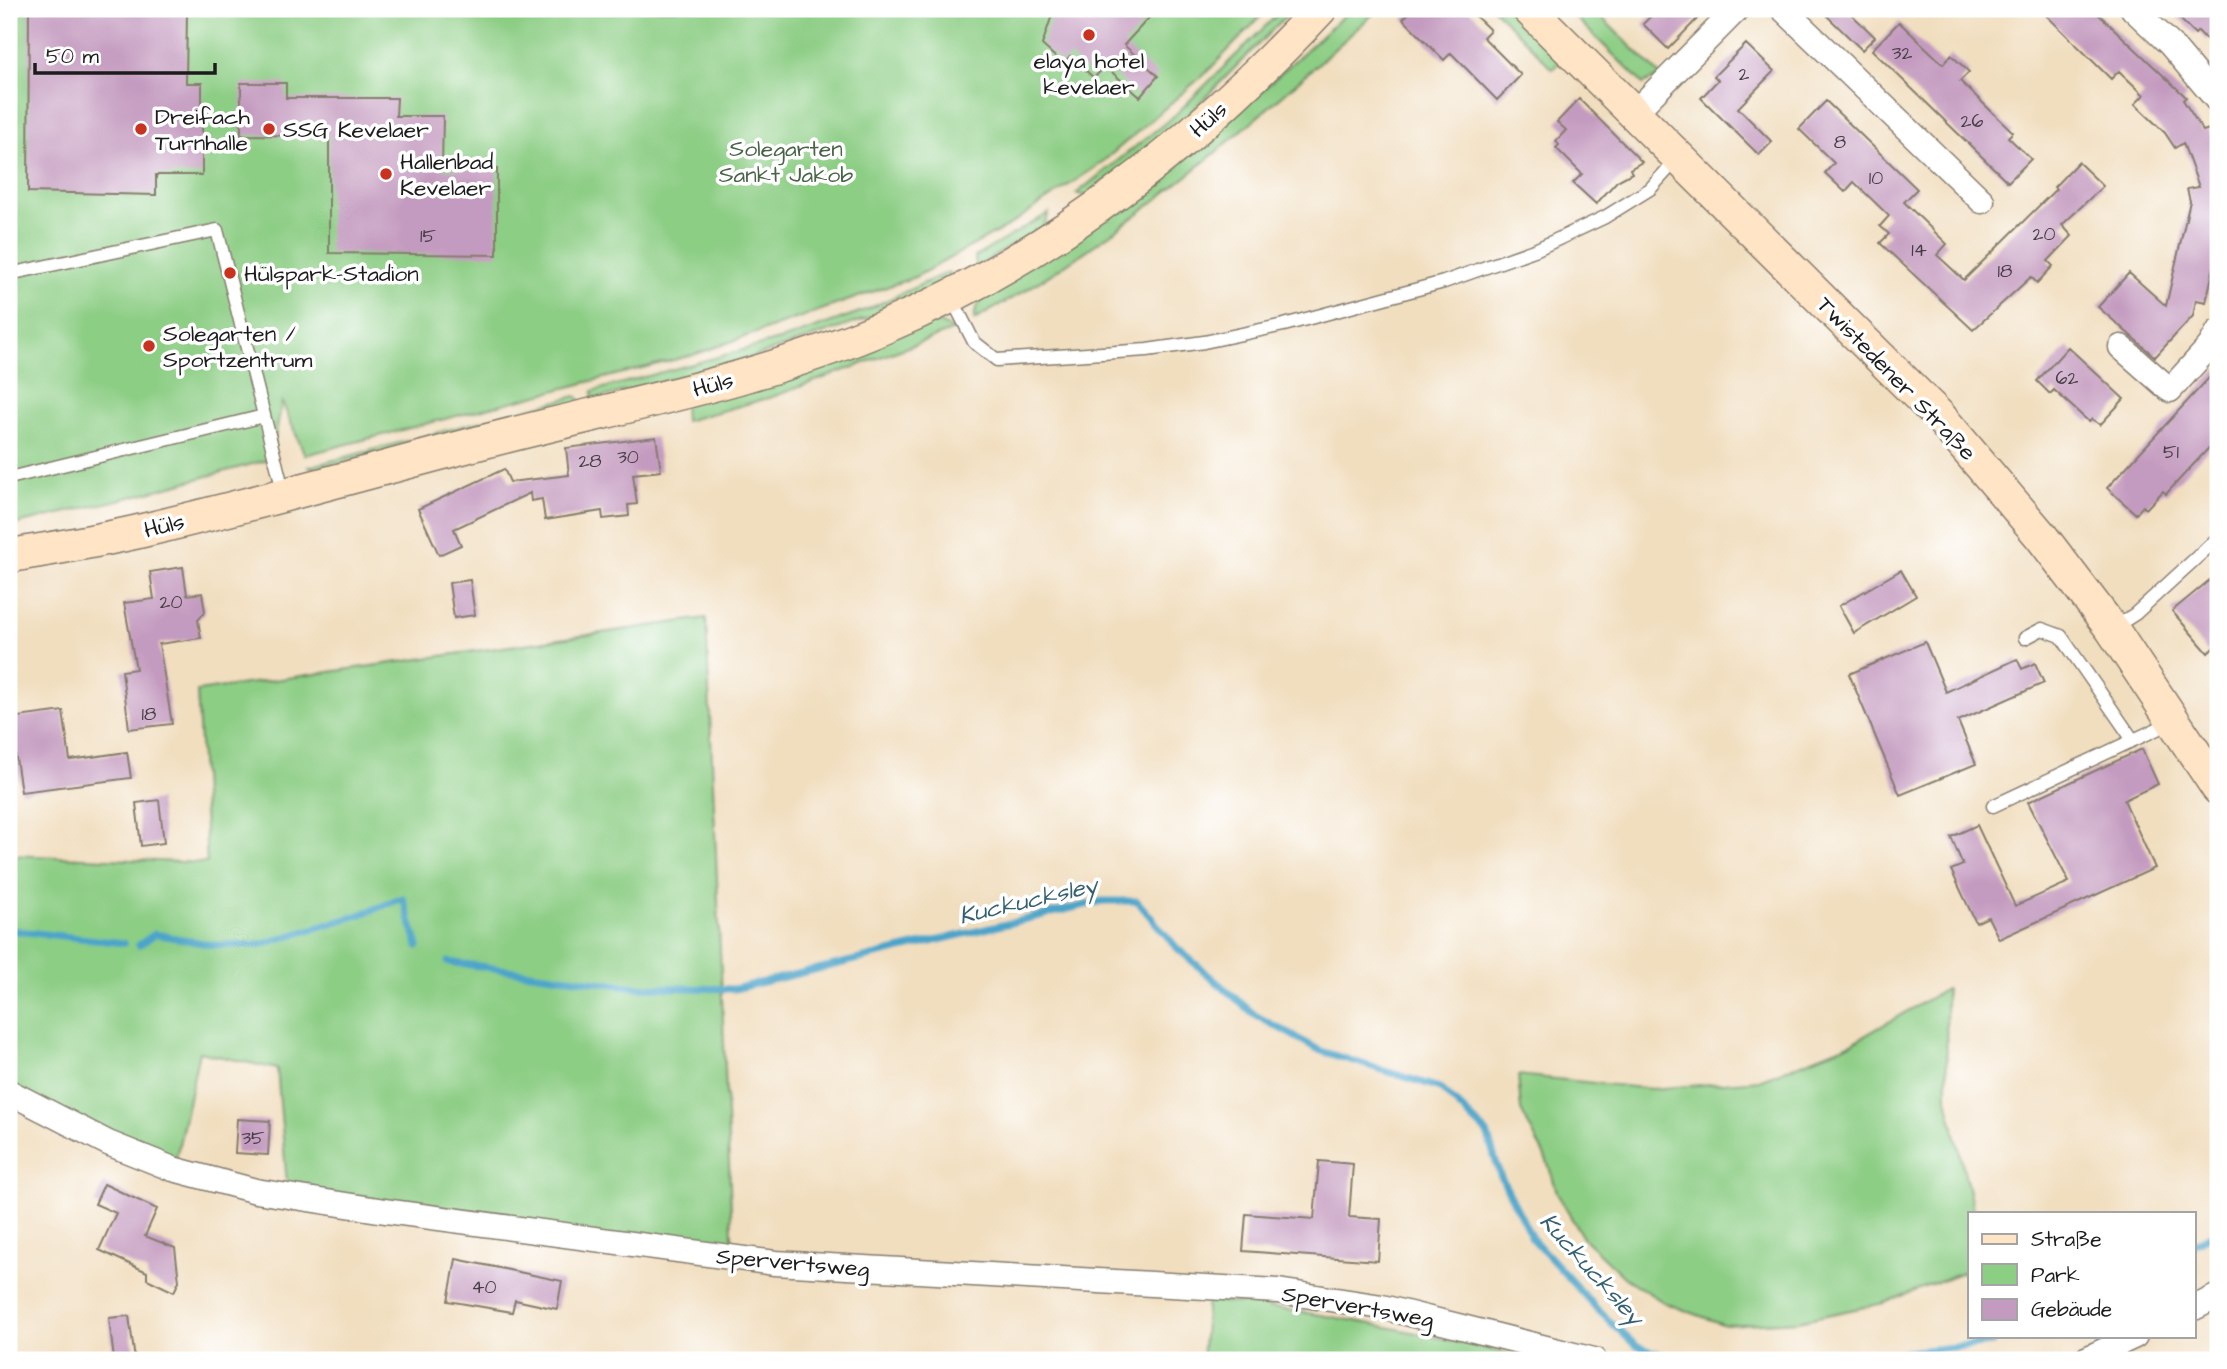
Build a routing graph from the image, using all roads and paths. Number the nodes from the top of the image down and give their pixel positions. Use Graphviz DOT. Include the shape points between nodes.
graph roads {
  1 [pos="1320,9"];
  2 [pos="1529,9"];
  3 [pos="1737,9"];
  4 [pos="1783,9"];
  5 [pos="2133,9"];
  6 [pos="2218,101"];
  7 [pos="1634,113"];
  8 [pos="1679,157"];
  9 [pos="1982,201"];
  10 [pos="9,274"];
  11 [pos="950,296"];
  12 [pos="2218,332"];
  13 [pos="2121,347"];
  14 [pos="264,416"];
  15 [pos="9,478"];
  16 [pos="284,494"];
  17 [pos="2218,538"];
  18 [pos="9,556"];
  19 [pos="2112,629"];
  20 [pos="2025,638"];
  21 [pos="2175,720"];
  22 [pos="2133,740"];
  23 [pos="2218,788"];
  24 [pos="1993,806"];
  25 [pos="9,1092"];
  26 [pos="2218,1296"];
  27 [pos="2196,1307"];
  28 [pos="2131,1338"];
  29 [pos="1594,1360"];
  30 [pos="2084,1360"];
  1 -- 11 [label="street, Hüls" via="1215,113 1128,187 1070,228"];
  2 -- 7 [label="street, Twistedener Straße"];
  3 -- 7 [label="street"];
  4 -- 9 [label="street"];
  5 -- 6 [label="street"];
  7 -- 8 [label="street, Twistedener Straße"];
  8 -- 11 [label="lane" via="1634,201 1537,249 1444,282 1245,334 1147,350 997,360 974,342"];
  8 -- 19 [label="street, Twistedener Straße" via="1939,416 2041,536"];
  10 -- 14 [label="lane" via="217,230"];
  11 -- 16 [label="street, Hüls" via="879,330 754,373"];
  12 -- 13 [label="street" via="2170,390"];
  14 -- 15 [label="lane"];
  14 -- 16 [label="lane"];
  16 -- 18 [label="street, Hüls" via="142,531"];
  17 -- 19 [label="lane" via="2135,614"];
  19 -- 21 [label="street, Twistedener Straße"];
  20 -- 22 [label="lane" via="2042,629 2061,636"];
  21 -- 22 [label="lane"];
  21 -- 23 [label="street, Twistedener Straße"];
  22 -- 24 [label="lane"];
  25 -- 29 [label="street, Spervertsweg" via="130,1152 173,1169 256,1191 775,1263 1278,1290 1382,1307"];
  26 -- 27 [label="street"];
  28 -- 30 [label="street"];
}
